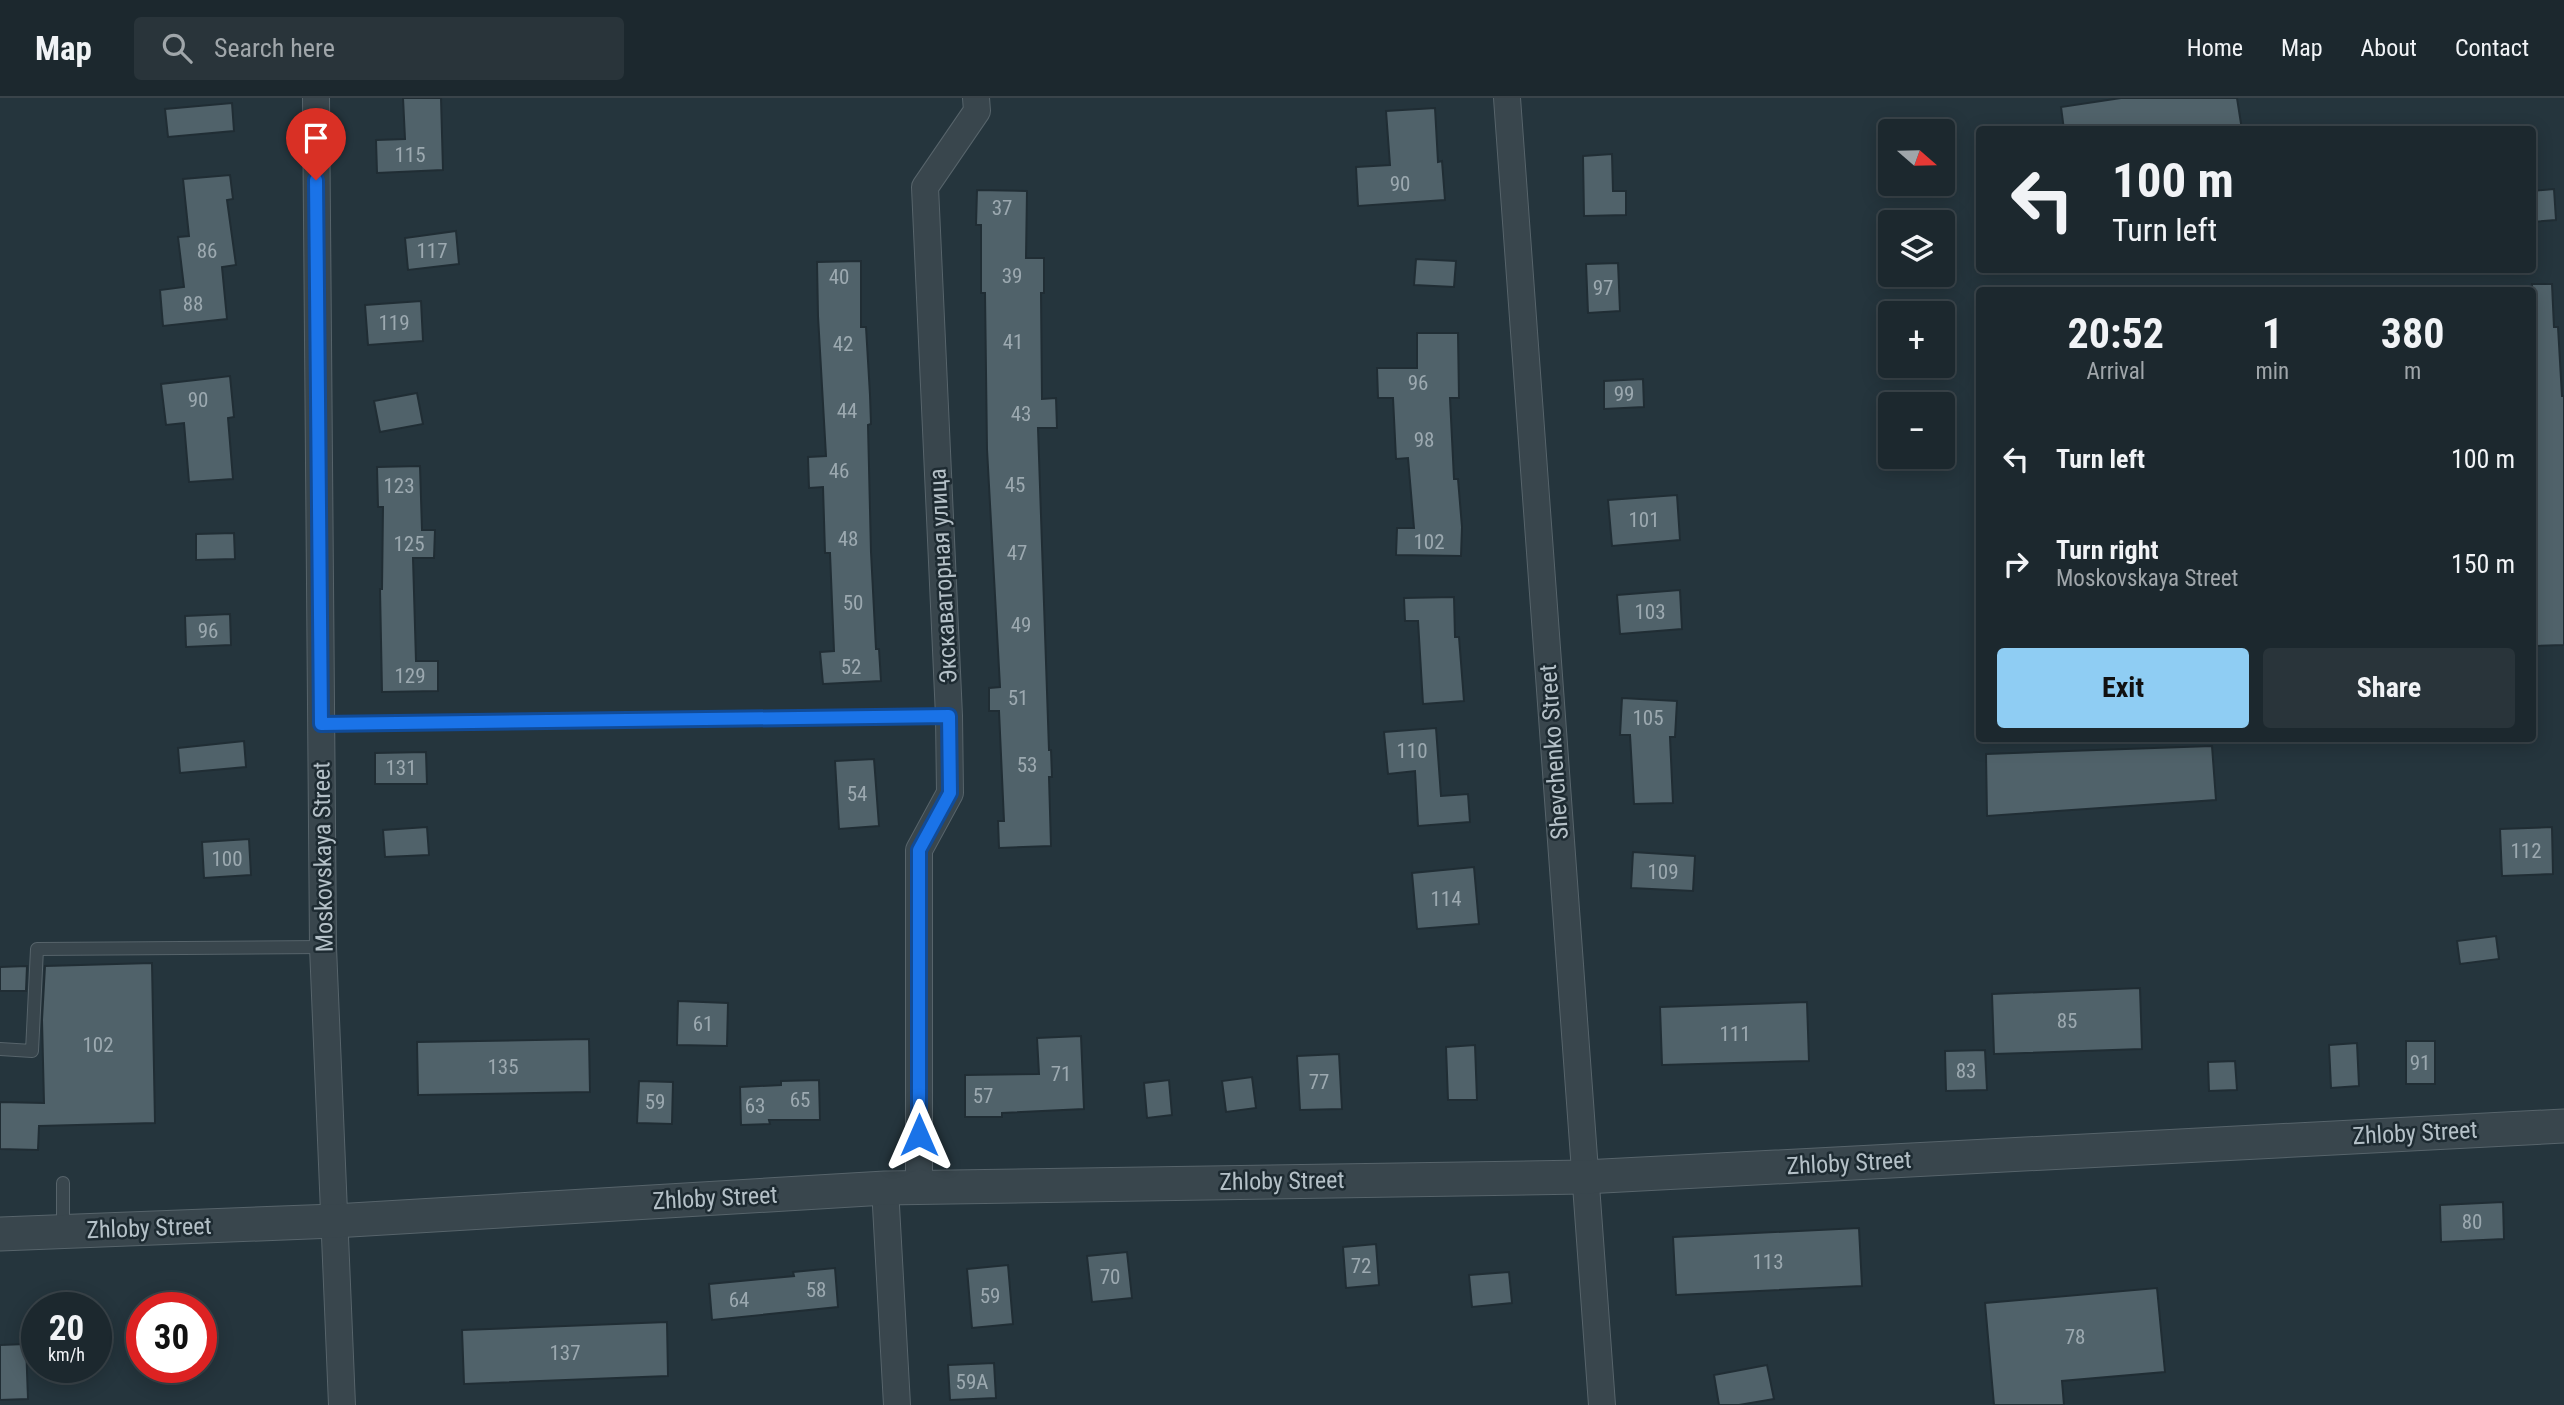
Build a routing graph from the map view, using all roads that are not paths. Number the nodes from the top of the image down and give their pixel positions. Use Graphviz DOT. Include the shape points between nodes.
graph roads {
  1 [pos="316,98"];
  2 [pos="976,98"];
  3 [pos="1507,98"];
  4 [pos="949,716"];
  5 [pos="321,724"];
  6 [pos="323,947"];
  7 [pos="0,1049"];
  8 [pos="2564,1126"];
  9 [pos="1584,1177"];
  10 [pos="63,1183"];
  11 [pos="919,1187"];
  12 [pos="885,1188"];
  13 [pos="334,1221"];
  14 [pos="63,1231"];
  15 [pos="0,1234"];
  16 [pos="342,1405"];
  17 [pos="897,1405"];
  18 [pos="1602,1405"];
  1 -- 5 [label="street, Moskovskaya Street"];
  2 -- 4 [label="street, Экскаваторная улица" via="977,111 925,187"];
  3 -- 9 [label="street, Shevchenko Street"];
  4 -- 5 [label="lane"];
  4 -- 11 [label="street, Экскаваторная улица" via="950,793 919,850"];
  5 -- 6 [label="street, Moskovskaya Street"];
  6 -- 7 [label="lane" via="37,949 32,1051"];
  6 -- 13 [label="street, Moskovskaya Street"];
  8 -- 9 [label="street, Zhloby Street"];
  9 -- 11 [label="street, Zhloby Street"];
  9 -- 18 [label="street, Shevchenko Street"];
  10 -- 14 [label="lane"];
  11 -- 12 [label="street, Zhloby Street"];
  12 -- 13 [label="street, Zhloby Street"];
  12 -- 17 [label="street"];
  13 -- 14 [label="street, Zhloby Street"];
  13 -- 16 [label="street, Moskovskaya Street"];
  14 -- 15 [label="street, Zhloby Street"];
}
